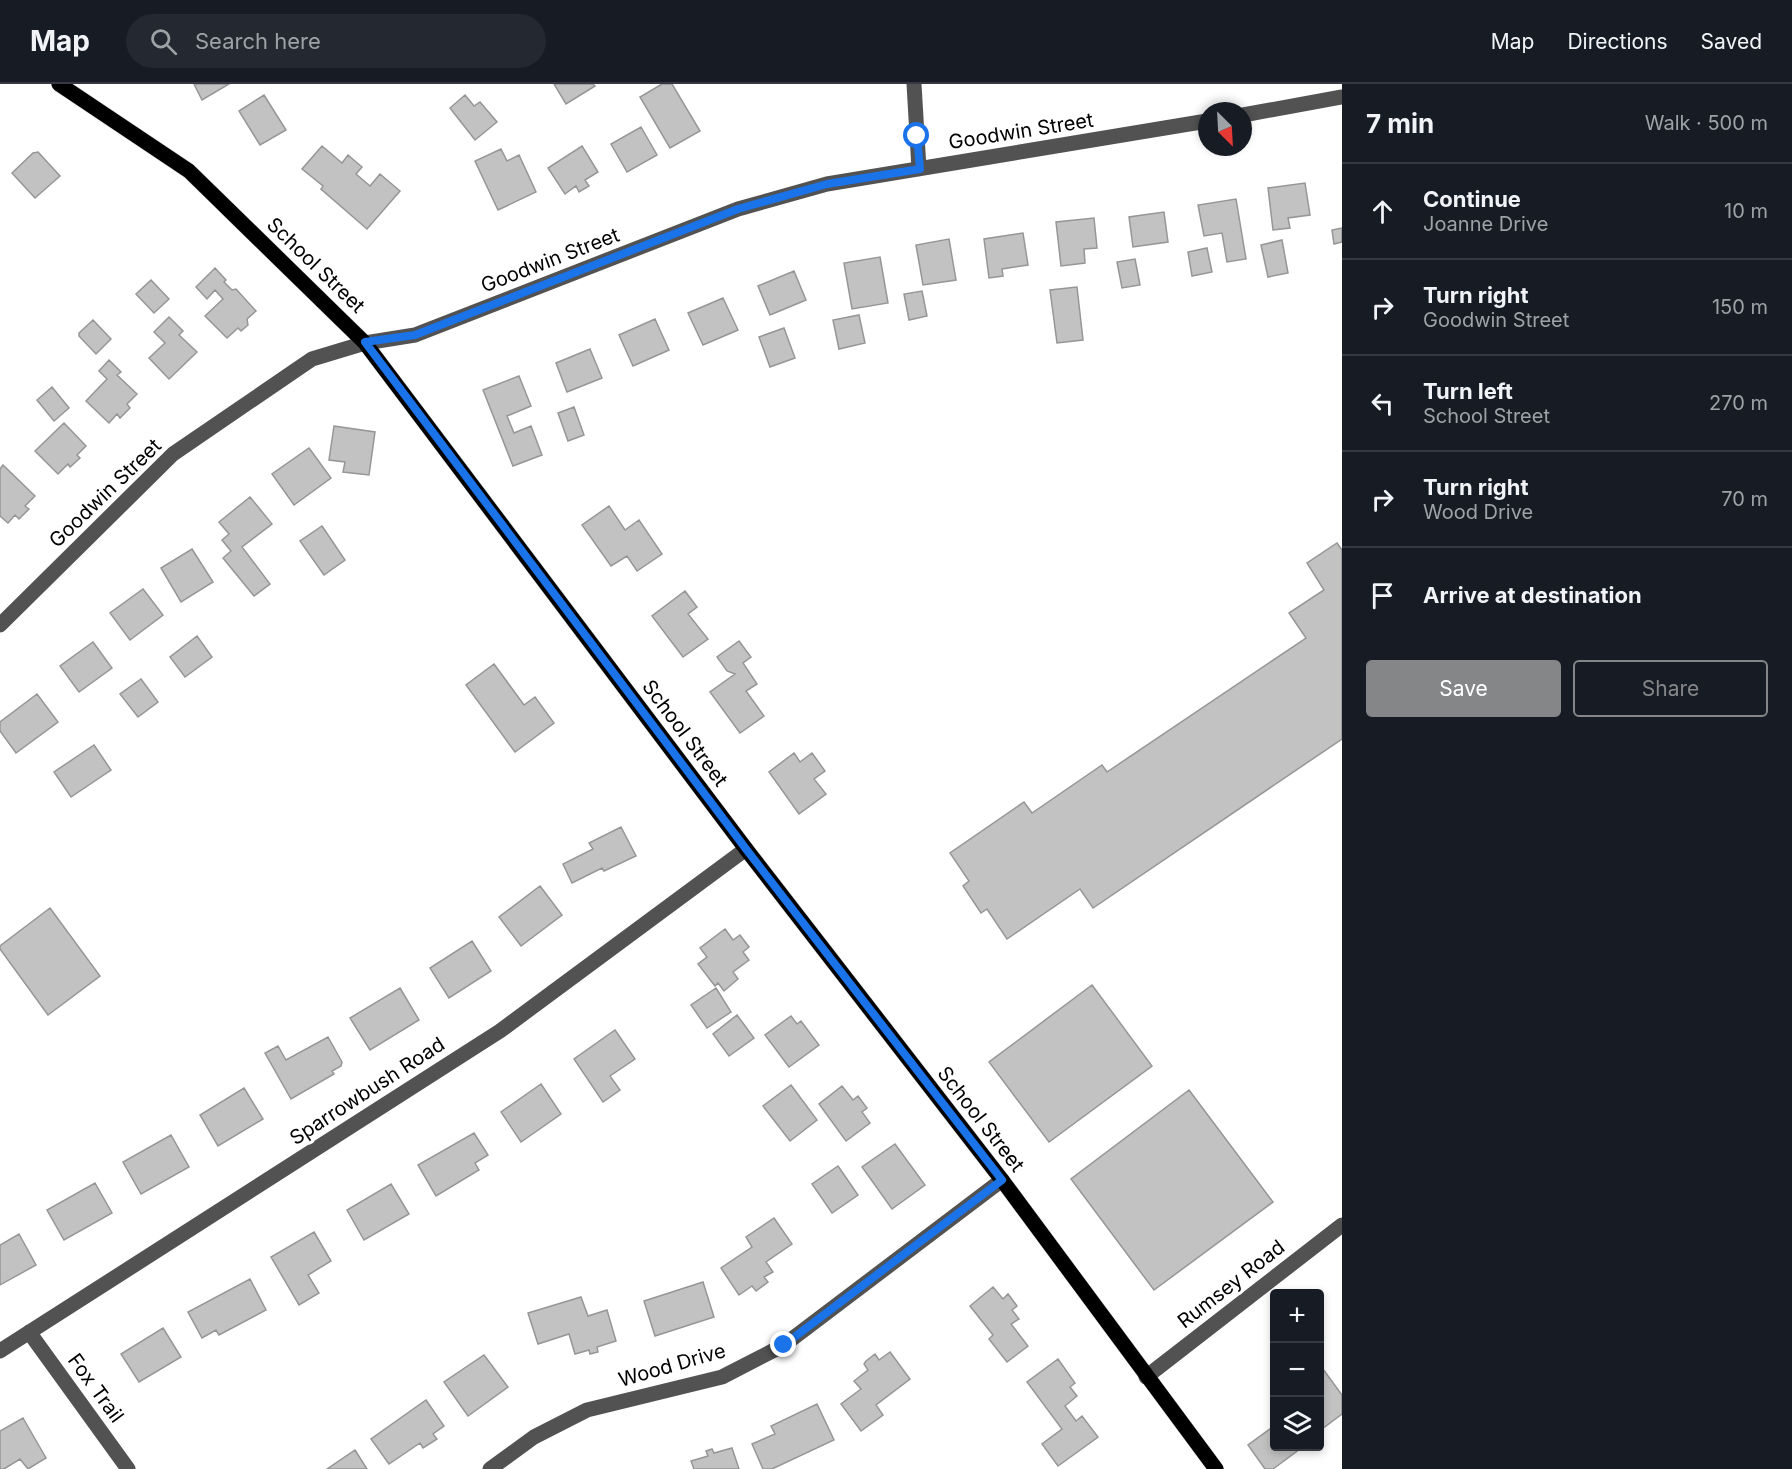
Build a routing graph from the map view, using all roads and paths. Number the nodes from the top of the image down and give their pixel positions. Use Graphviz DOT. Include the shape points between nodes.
graph roads {
  1 [pos="59,84"];
  2 [pos="914,84"];
  3 [pos="1342,97"];
  4 [pos="1252,113"];
  5 [pos="1198,123"];
  6 [pos="920,169"];
  7 [pos="365,342"];
  8 [pos="0,625"];
  9 [pos="746,849"];
  10 [pos="1002,1180"];
  11 [pos="1342,1225"];
  12 [pos="29,1332"];
  13 [pos="0,1351"];
  14 [pos="1146,1377"];
  15 [pos="129,1469"];
  16 [pos="490,1469"];
  17 [pos="1216,1469"];
  1 -- 7 [label="main road, School Street" via="189,171"];
  2 -- 6 [label="street"];
  3 -- 4 [label="street"];
  5 -- 6 [label="street, Goodwin Street"];
  6 -- 7 [label="street, Goodwin Street" via="827,184 738,209 415,335"];
  7 -- 8 [label="street, Goodwin Street" via="312,359 173,454"];
  7 -- 9 [label="main road, School Street"];
  9 -- 10 [label="main road, School Street"];
  9 -- 12 [label="street, Sparrowbush Road" via="500,1031"];
  10 -- 14 [label="main road, School Street"];
  10 -- 16 [label="street, Wood Drive" via="784,1345 722,1377 587,1410 534,1437"];
  11 -- 14 [label="street, Rumsey Road"];
  12 -- 13 [label="street, Sparrowbush Road"];
  12 -- 15 [label="street, Fox Trail"];
  14 -- 17 [label="main road, School Street"];
}
